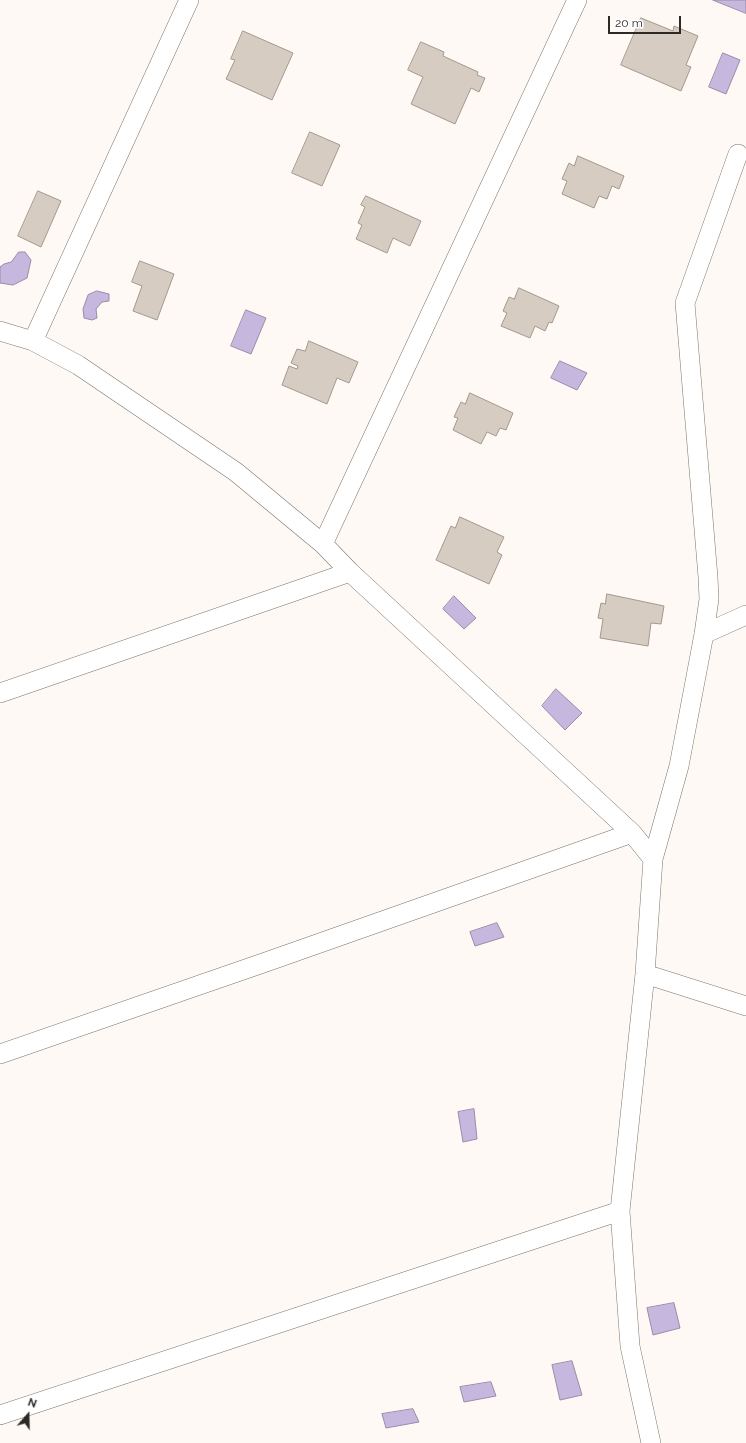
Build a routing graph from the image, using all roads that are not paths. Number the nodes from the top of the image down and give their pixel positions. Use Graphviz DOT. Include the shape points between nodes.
graph roads {
  1 [pos="189,0"];
  2 [pos="577,0"];
  3 [pos="738,154"];
  4 [pos="0,331"];
  5 [pos="33,341"];
  6 [pos="323,544"];
  7 [pos="350,572"];
  8 [pos="746,615"];
  9 [pos="704,634"];
  10 [pos="0,693"];
  11 [pos="632,833"];
  12 [pos="653,859"];
  13 [pos="645,974"];
  14 [pos="746,1006"];
  15 [pos="0,1054"];
  16 [pos="620,1211"];
  17 [pos="0,1415"];
  18 [pos="651,1443"];
  1 -- 5 [label="street"];
  2 -- 6 [label="street"];
  3 -- 9 [label="street" via="685,303 708,577 709,599"];
  4 -- 5 [label="street"];
  5 -- 6 [label="street" via="78,365 236,472"];
  6 -- 7 [label="street"];
  7 -- 10 [label="street"];
  7 -- 11 [label="street"];
  8 -- 9 [label="street"];
  9 -- 12 [label="street" via="678,766"];
  11 -- 12 [label="street"];
  11 -- 15 [label="street"];
  12 -- 13 [label="street"];
  13 -- 14 [label="street"];
  13 -- 16 [label="street"];
  16 -- 17 [label="street"];
  16 -- 18 [label="street" via="630,1346"];
}
